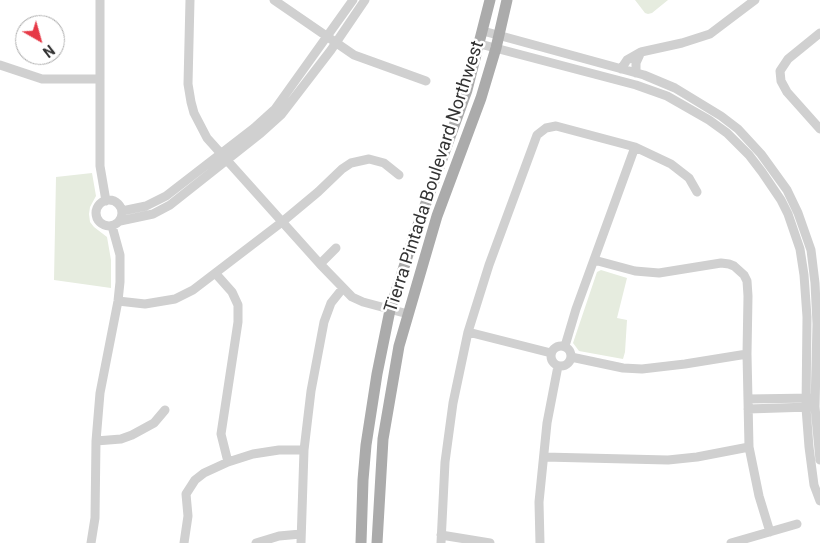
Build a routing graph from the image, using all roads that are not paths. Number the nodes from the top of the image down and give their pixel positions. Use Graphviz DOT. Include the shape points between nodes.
graph roads {
  1 [pos="100,0"];
  2 [pos="190,0"];
  3 [pos="274,0"];
  4 [pos="353,0"];
  5 [pos="365,0"];
  6 [pos="490,0"];
  7 [pos="506,0"];
  8 [pos="755,0"];
  9 [pos="483,31"];
  10 [pos="820,34"];
  11 [pos="499,36"];
  12 [pos="327,38"];
  13 [pos="335,43"];
  14 [pos="480,44"];
  15 [pos="496,48"];
  16 [pos="641,52"];
  17 [pos="0,65"];
  18 [pos="621,69"];
  19 [pos="636,73"];
  20 [pos="100,79"];
  21 [pos="426,81"];
  22 [pos="820,129"];
  23 [pos="635,147"];
  24 [pos="223,158"];
  25 [pos="398,175"];
  26 [pos="697,192"];
  27 [pos="106,200"];
  28 [pos="122,211"];
  29 [pos="282,222"];
  30 [pos="116,224"];
  31 [pos="336,248"];
  32 [pos="594,260"];
  33 [pos="320,264"];
  34 [pos="216,274"];
  35 [pos="343,288"];
  36 [pos="118,301"];
  37 [pos="390,310"];
  38 [pos="408,314"];
  39 [pos="468,332"];
  40 [pos="565,346"];
  41 [pos="551,352"];
  42 [pos="747,354"];
  43 [pos="571,357"];
  44 [pos="558,366"];
  45 [pos="748,398"];
  46 [pos="814,403"];
  47 [pos="748,409"];
  48 [pos="165,410"];
  49 [pos="96,441"];
  50 [pos="749,446"];
  51 [pos="304,450"];
  52 [pos="544,457"];
  53 [pos="820,460"];
  54 [pos="228,462"];
  55 [pos="820,501"];
  56 [pos="797,524"];
  57 [pos="770,532"];
  58 [pos="301,538"];
  59 [pos="441,539"];
  60 [pos="91,543"];
  61 [pos="184,543"];
  62 [pos="256,543"];
  63 [pos="362,543"];
  64 [pos="377,543"];
  65 [pos="490,543"];
  66 [pos="540,543"];
  67 [pos="731,543"];
  1 -- 20 [label="street"];
  2 -- 24 [label="street" via="188,84 191,102 200,128"];
  3 -- 12 [label="street"];
  4 -- 12 [label="street"];
  5 -- 13 [label="street"];
  6 -- 9 [label="main road, Tierra Pintada Boulevard Northwest"];
  7 -- 11 [label="main road, Tierra Pintada Boulevard Northwest"];
  8 -- 16 [label="street" via="710,34"];
  9 -- 11 [label="street"];
  9 -- 14 [label="main road, Tierra Pintada Boulevard Northwest"];
  10 -- 22 [label="street" via="788,59 780,71 787,92"];
  11 -- 15 [label="main road, Tierra Pintada Boulevard Northwest"];
  11 -- 18 [label="street"];
  12 -- 13 [label="street"];
  12 -- 24 [label="street" via="275,109"];
  13 -- 21 [label="street" via="354,55"];
  13 -- 24 [label="street" via="281,115"];
  14 -- 15 [label="street"];
  14 -- 37 [label="main road, Tierra Pintada Boulevard Northwest"];
  15 -- 38 [label="main road, Tierra Pintada Boulevard Northwest" via="437,216"];
  15 -- 46 [label="street" via="667,96 709,120 749,155 781,200 800,249"];
  16 -- 18 [label="street" via="627,60"];
  16 -- 19 [label="street"];
  17 -- 20 [label="street" via="42,79"];
  18 -- 19 [label="street"];
  19 -- 46 [label="street" via="675,88 738,129 787,190 798,212 814,266 817,324"];
  20 -- 27 [label="street" via="100,166"];
  23 -- 26 [label="street" via="671,164 688,178"];
  23 -- 32 [label="street"];
  23 -- 39 [label="street" via="556,126 537,135"];
  24 -- 28 [label="street" via="166,196 146,206"];
  24 -- 29 [label="street"];
  24 -- 30 [label="street" via="170,205 153,214"];
  25 -- 29 [label="street" via="384,163 368,159 351,163"];
  27 -- 28 [label="street" via="115,201"];
  27 -- 30 [label="street" via="98,207 96,216 102,224"];
  28 -- 30 [label="street"];
  29 -- 33 [label="street"];
  29 -- 34 [label="street"];
  30 -- 36 [label="street" via="120,255"];
  31 -- 33 [label="street"];
  32 -- 40 [label="street"];
  32 -- 42 [label="street" via="636,271 659,273 721,263 739,269 747,281"];
  33 -- 35 [label="street"];
  34 -- 36 [label="street" via="175,299 145,304"];
  34 -- 54 [label="street" via="232,292 238,305 221,434"];
  35 -- 37 [label="street" via="352,297"];
  35 -- 51 [label="street" via="331,303 324,322"];
  36 -- 49 [label="street" via="100,392"];
  37 -- 38 [label="street"];
  37 -- 63 [label="main road, Tierra Pintada Boulevard Northwest" via="366,445"];
  38 -- 64 [label="main road, Tierra Pintada Boulevard Northwest" via="399,346 383,439"];
  39 -- 41 [label="street"];
  39 -- 59 [label="street" via="453,403"];
  40 -- 41 [label="street" via="555,347"];
  40 -- 43 [label="street"];
  41 -- 44 [label="street" via="553,362"];
  42 -- 43 [label="street" via="642,368 624,368"];
  42 -- 45 [label="street"];
  43 -- 44 [label="street" via="568,364"];
  44 -- 52 [label="street"];
  45 -- 46 [label="street"];
  45 -- 47 [label="street"];
  46 -- 47 [label="street"];
  46 -- 53 [label="street"];
  46 -- 55 [label="street" via="809,446 814,485"];
  47 -- 50 [label="street"];
  48 -- 49 [label="street" via="154,423 132,435"];
  49 -- 60 [label="street" via="95,518"];
  50 -- 52 [label="street" via="668,460"];
  50 -- 57 [label="street"];
  51 -- 54 [label="street" via="253,454"];
  51 -- 58 [label="street"];
  52 -- 66 [label="street" via="538,502"];
  54 -- 61 [label="street" via="204,473 190,486 186,494 188,516"];
  56 -- 57 [label="street"];
  57 -- 67 [label="street"];
  58 -- 62 [label="street" via="279,536"];
  59 -- 65 [label="street"];
}
